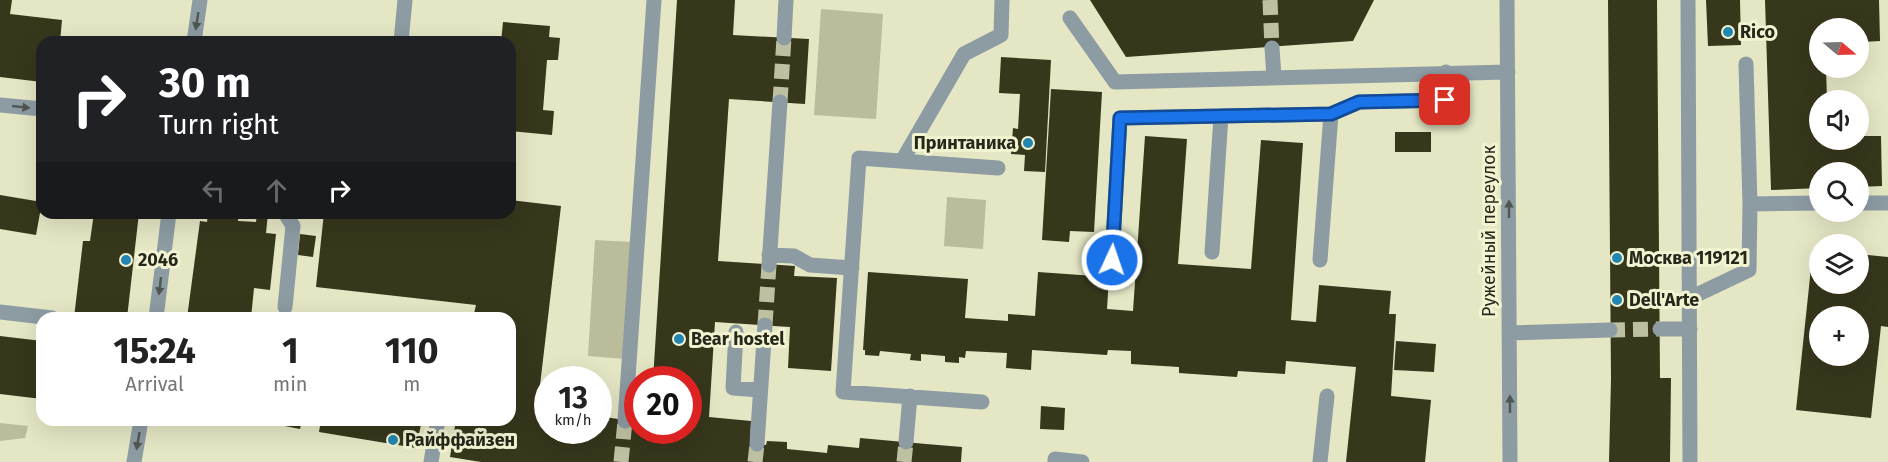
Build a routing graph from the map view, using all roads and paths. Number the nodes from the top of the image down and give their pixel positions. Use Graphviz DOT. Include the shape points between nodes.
graph roads {
  1 [pos="200,0"];
  2 [pos="405,0"];
  3 [pos="654,0"];
  4 [pos="786,0"];
  5 [pos="1002,0"];
  6 [pos="1507,0"];
  7 [pos="1688,0"];
  8 [pos="1070,18"];
  9 [pos="195,36"];
  10 [pos="402,36"];
  11 [pos="784,38"];
  12 [pos="1272,48"];
  13 [pos="1746,64"];
  14 [pos="1446,72"];
  15 [pos="1508,72"];
  16 [pos="1274,77"];
  17 [pos="780,102"];
  18 [pos="0,105"];
  19 [pos="36,108"];
  20 [pos="1331,114"];
  21 [pos="1221,116"];
  22 [pos="902,161"];
  23 [pos="998,168"];
  24 [pos="1809,203"];
  25 [pos="1869,203"];
  26 [pos="1888,203"];
  27 [pos="1750,204"];
  28 [pos="168,219"];
  29 [pos="289,219"];
  30 [pos="1212,252"];
  31 [pos="1112,260"];
  32 [pos="1320,260"];
  33 [pos="852,268"];
  34 [pos="1690,298"];
  35 [pos="285,307"];
  36 [pos="0,312"];
  37 [pos="157,312"];
  38 [pos="36,316"];
  39 [pos="765,325"];
  40 [pos="1690,329"];
  41 [pos="1610,330"];
  42 [pos="1660,330"];
  43 [pos="736,333"];
  44 [pos="1509,333"];
  45 [pos="629,366"];
  46 [pos="760,390"];
  47 [pos="910,396"];
  48 [pos="1327,396"];
  49 [pos="982,402"];
  50 [pos="140,426"];
  51 [pos="437,426"];
  52 [pos="906,442"];
  53 [pos="757,444"];
  54 [pos="134,462"];
  55 [pos="431,462"];
  56 [pos="1055,462"];
  57 [pos="1082,462"];
  58 [pos="1320,462"];
  59 [pos="1510,462"];
  60 [pos="1690,462"];
  1 -- 9 [label="street, one-way"];
  2 -- 10 [label="street"];
  3 -- 45 [label="street"];
  4 -- 11 [label="street"];
  5 -- 22 [label="street" via="1001,35 964,54"];
  6 -- 15 [label="street, Ружейный переулок"];
  7 -- 34 [label="street"];
  8 -- 16 [label="street" via="1115,82"];
  12 -- 16 [label="street"];
  13 -- 27 [label="street"];
  14 -- 15 [label="street"];
  14 -- 16 [label="street"];
  14 -- 20 [label="street" via="1445,100 1359,102"];
  44 -- 15 [label="street, Ружейный переулок, one-way"];
  17 -- 33 [label="street" via="769,260 794,256 810,265"];
  18 -- 19 [label="street, one-way"];
  20 -- 21 [label="street"];
  20 -- 32 [label="street"];
  21 -- 30 [label="street"];
  21 -- 31 [label="street" via="1120,118"];
  22 -- 23 [label="street"];
  22 -- 33 [label="street" via="859,158"];
  24 -- 27 [label="street"];
  25 -- 26 [label="street"];
  27 -- 34 [label="street" via="1749,270"];
  28 -- 37 [label="street, one-way"];
  29 -- 35 [label="street" via="293,226"];
  33 -- 47 [label="street" via="843,392"];
  34 -- 40 [label="street"];
  36 -- 38 [label="street"];
  39 -- 46 [label="street"];
  40 -- 42 [label="street"];
  40 -- 60 [label="street"];
  41 -- 44 [label="street"];
  43 -- 46 [label="street" via="733,388"];
  59 -- 44 [label="street, Ружейный переулок, one-way"];
  46 -- 53 [label="street"];
  47 -- 49 [label="street"];
  47 -- 52 [label="street"];
  48 -- 58 [label="street"];
  50 -- 54 [label="street, one-way"];
  51 -- 55 [label="street"];
  56 -- 57 [label="street"];
}
